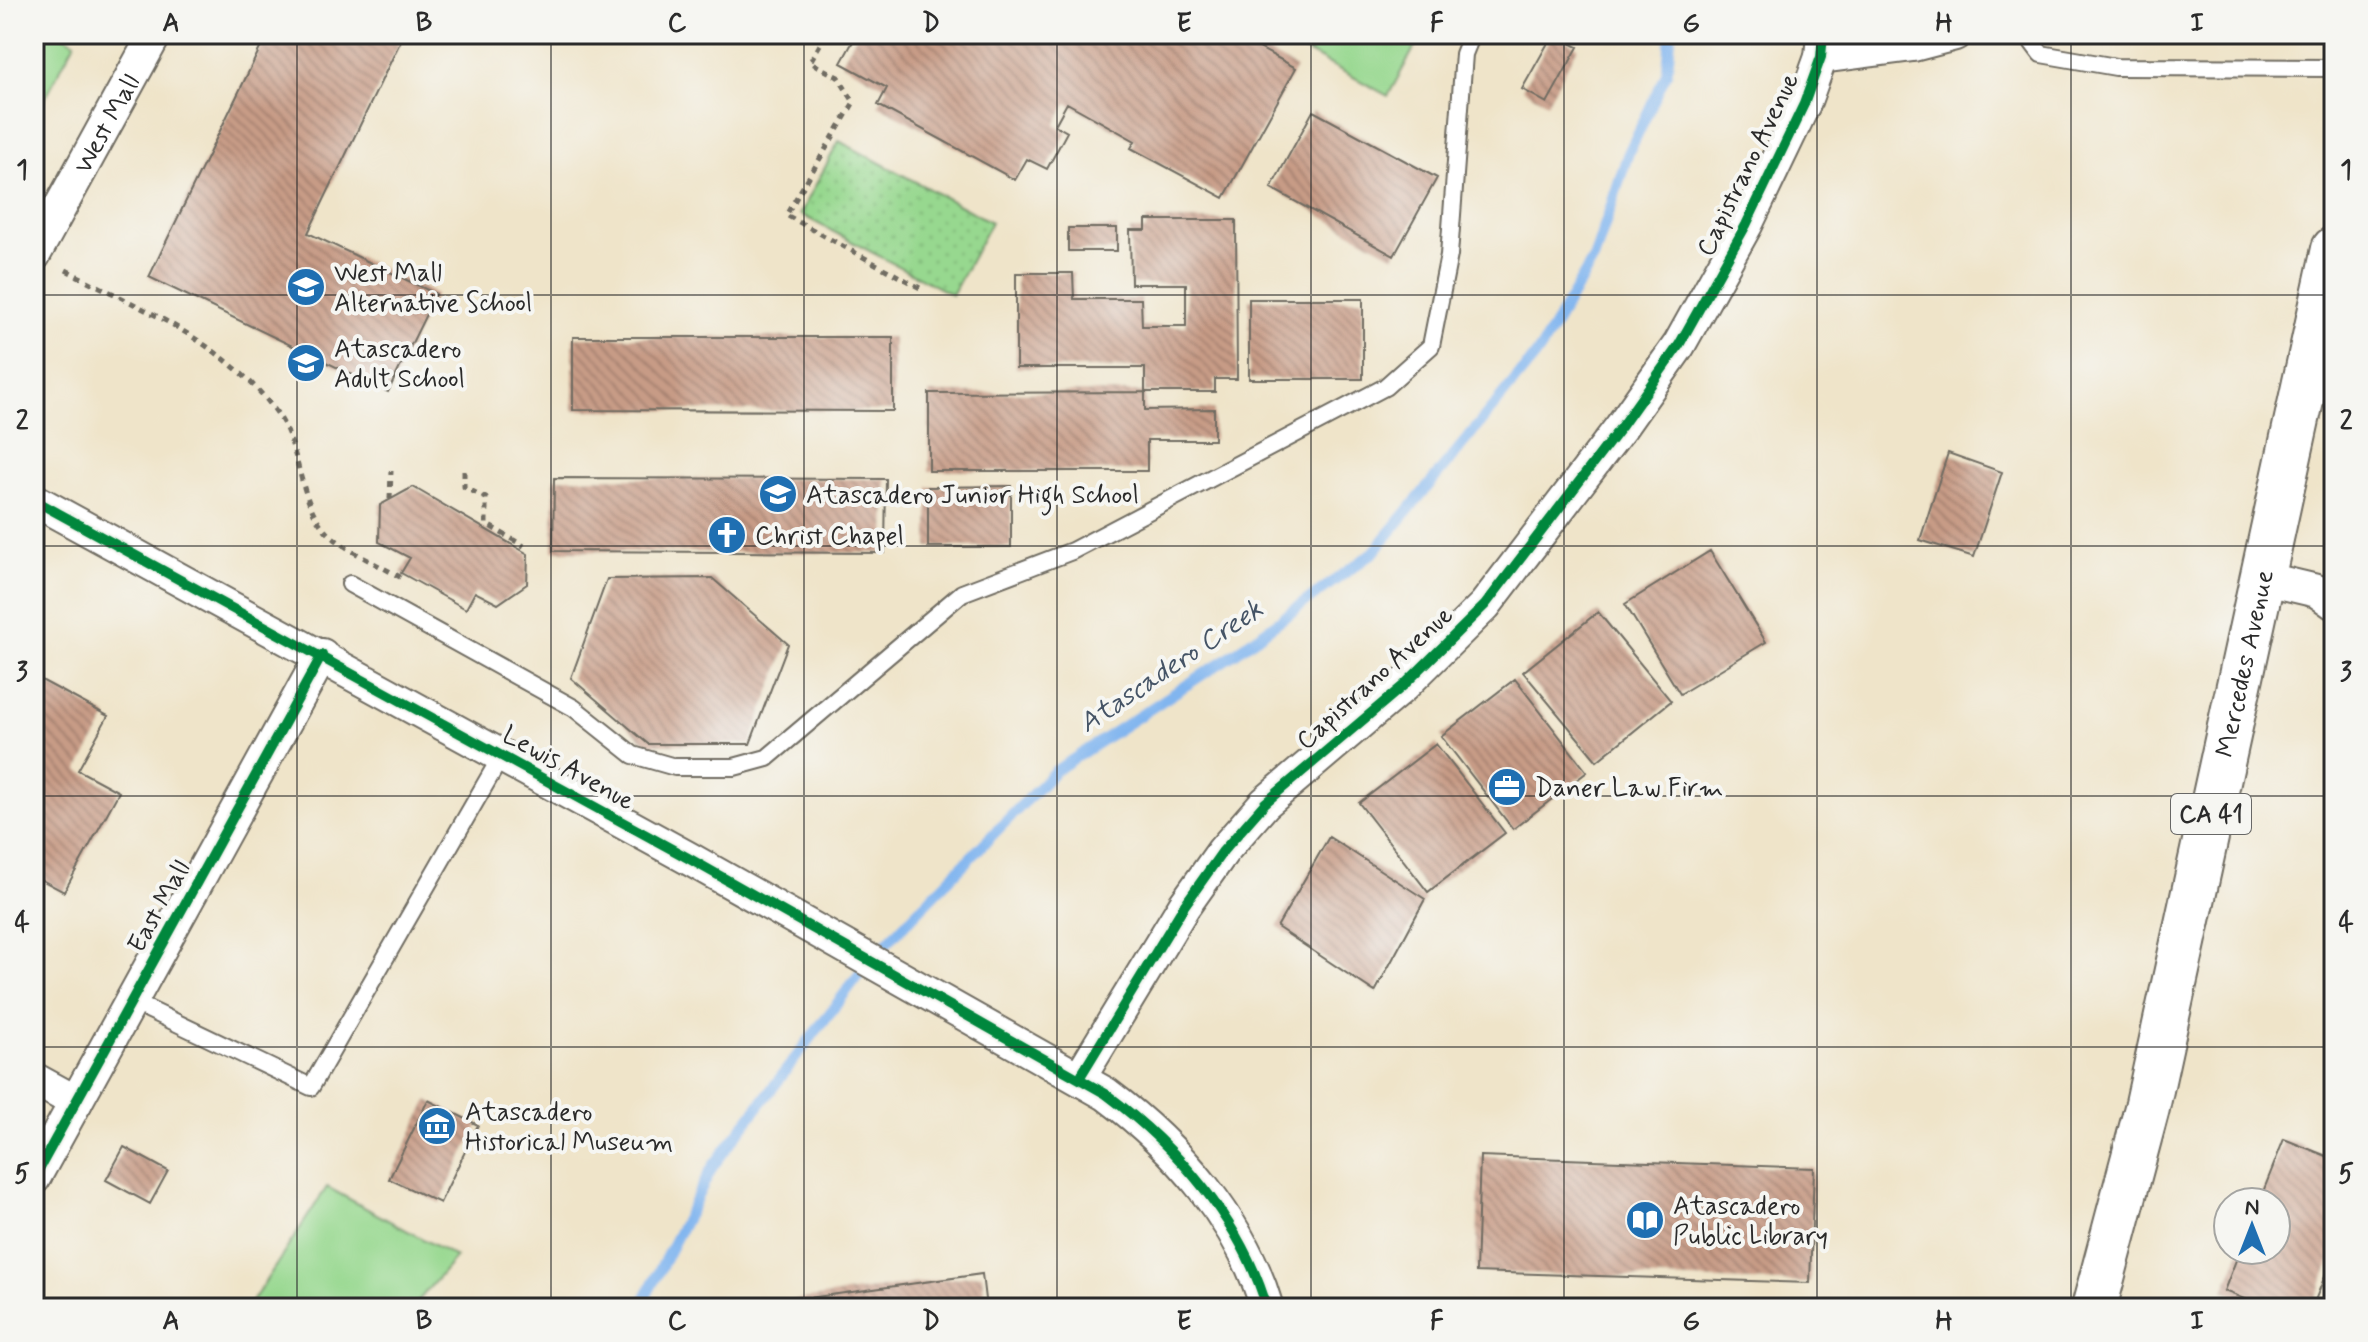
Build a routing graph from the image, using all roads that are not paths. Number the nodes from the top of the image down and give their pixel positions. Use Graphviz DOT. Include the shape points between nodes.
graph roads {
  1 [pos="155,34"];
  2 [pos="1472,34"];
  3 [pos="1955,34"];
  4 [pos="2026,34"];
  5 [pos="1822,46"];
  6 [pos="2334,68"];
  7 [pos="2334,249"];
  8 [pos="34,255"];
  9 [pos="34,500"];
  10 [pos="2262,578"];
  11 [pos="350,584"];
  12 [pos="2334,603"];
  13 [pos="322,655"];
  14 [pos="502,755"];
  15 [pos="131,1001"];
  16 [pos="1080,1077"];
  17 [pos="34,1079"];
  18 [pos="76,1102"];
  19 [pos="34,1178"];
  20 [pos="1267,1308"];
  21 [pos="2094,1308"];
  1 -- 8 [label="street, West Mall"];
  2 -- 11 [label="lane" via="1464,54 1449,255 1431,346 1385,387 1072,551 962,593 767,758 734,767 675,767 633,755 574,708"];
  3 -- 5 [label="street" via="1913,45"];
  4 -- 6 [label="lane" via="2041,54 2116,67"];
  5 -- 16 [label="street, Capistrano Avenue" via="1804,104 1746,225 1679,345 1621,427 1485,605 1403,686 1265,803 1223,851"];
  7 -- 10 [label="main road, Mercedes Avenue / CA 41"];
  9 -- 13 [label="street, Lewis Avenue"];
  10 -- 12 [label="street" via="2317,591"];
  10 -- 21 [label="main road, Mercedes Avenue / CA 41" via="2147,1108"];
  13 -- 14 [label="street, Lewis Avenue"];
  13 -- 15 [label="street, East Mall"];
  14 -- 15 [label="lane" via="311,1087"];
  14 -- 16 [label="street, Lewis Avenue"];
  15 -- 18 [label="street, East Mall"];
  16 -- 20 [label="street" via="1135,1116 1188,1168 1231,1228"];
  17 -- 18 [label="street"];
  18 -- 19 [label="street, East Mall"];
}
